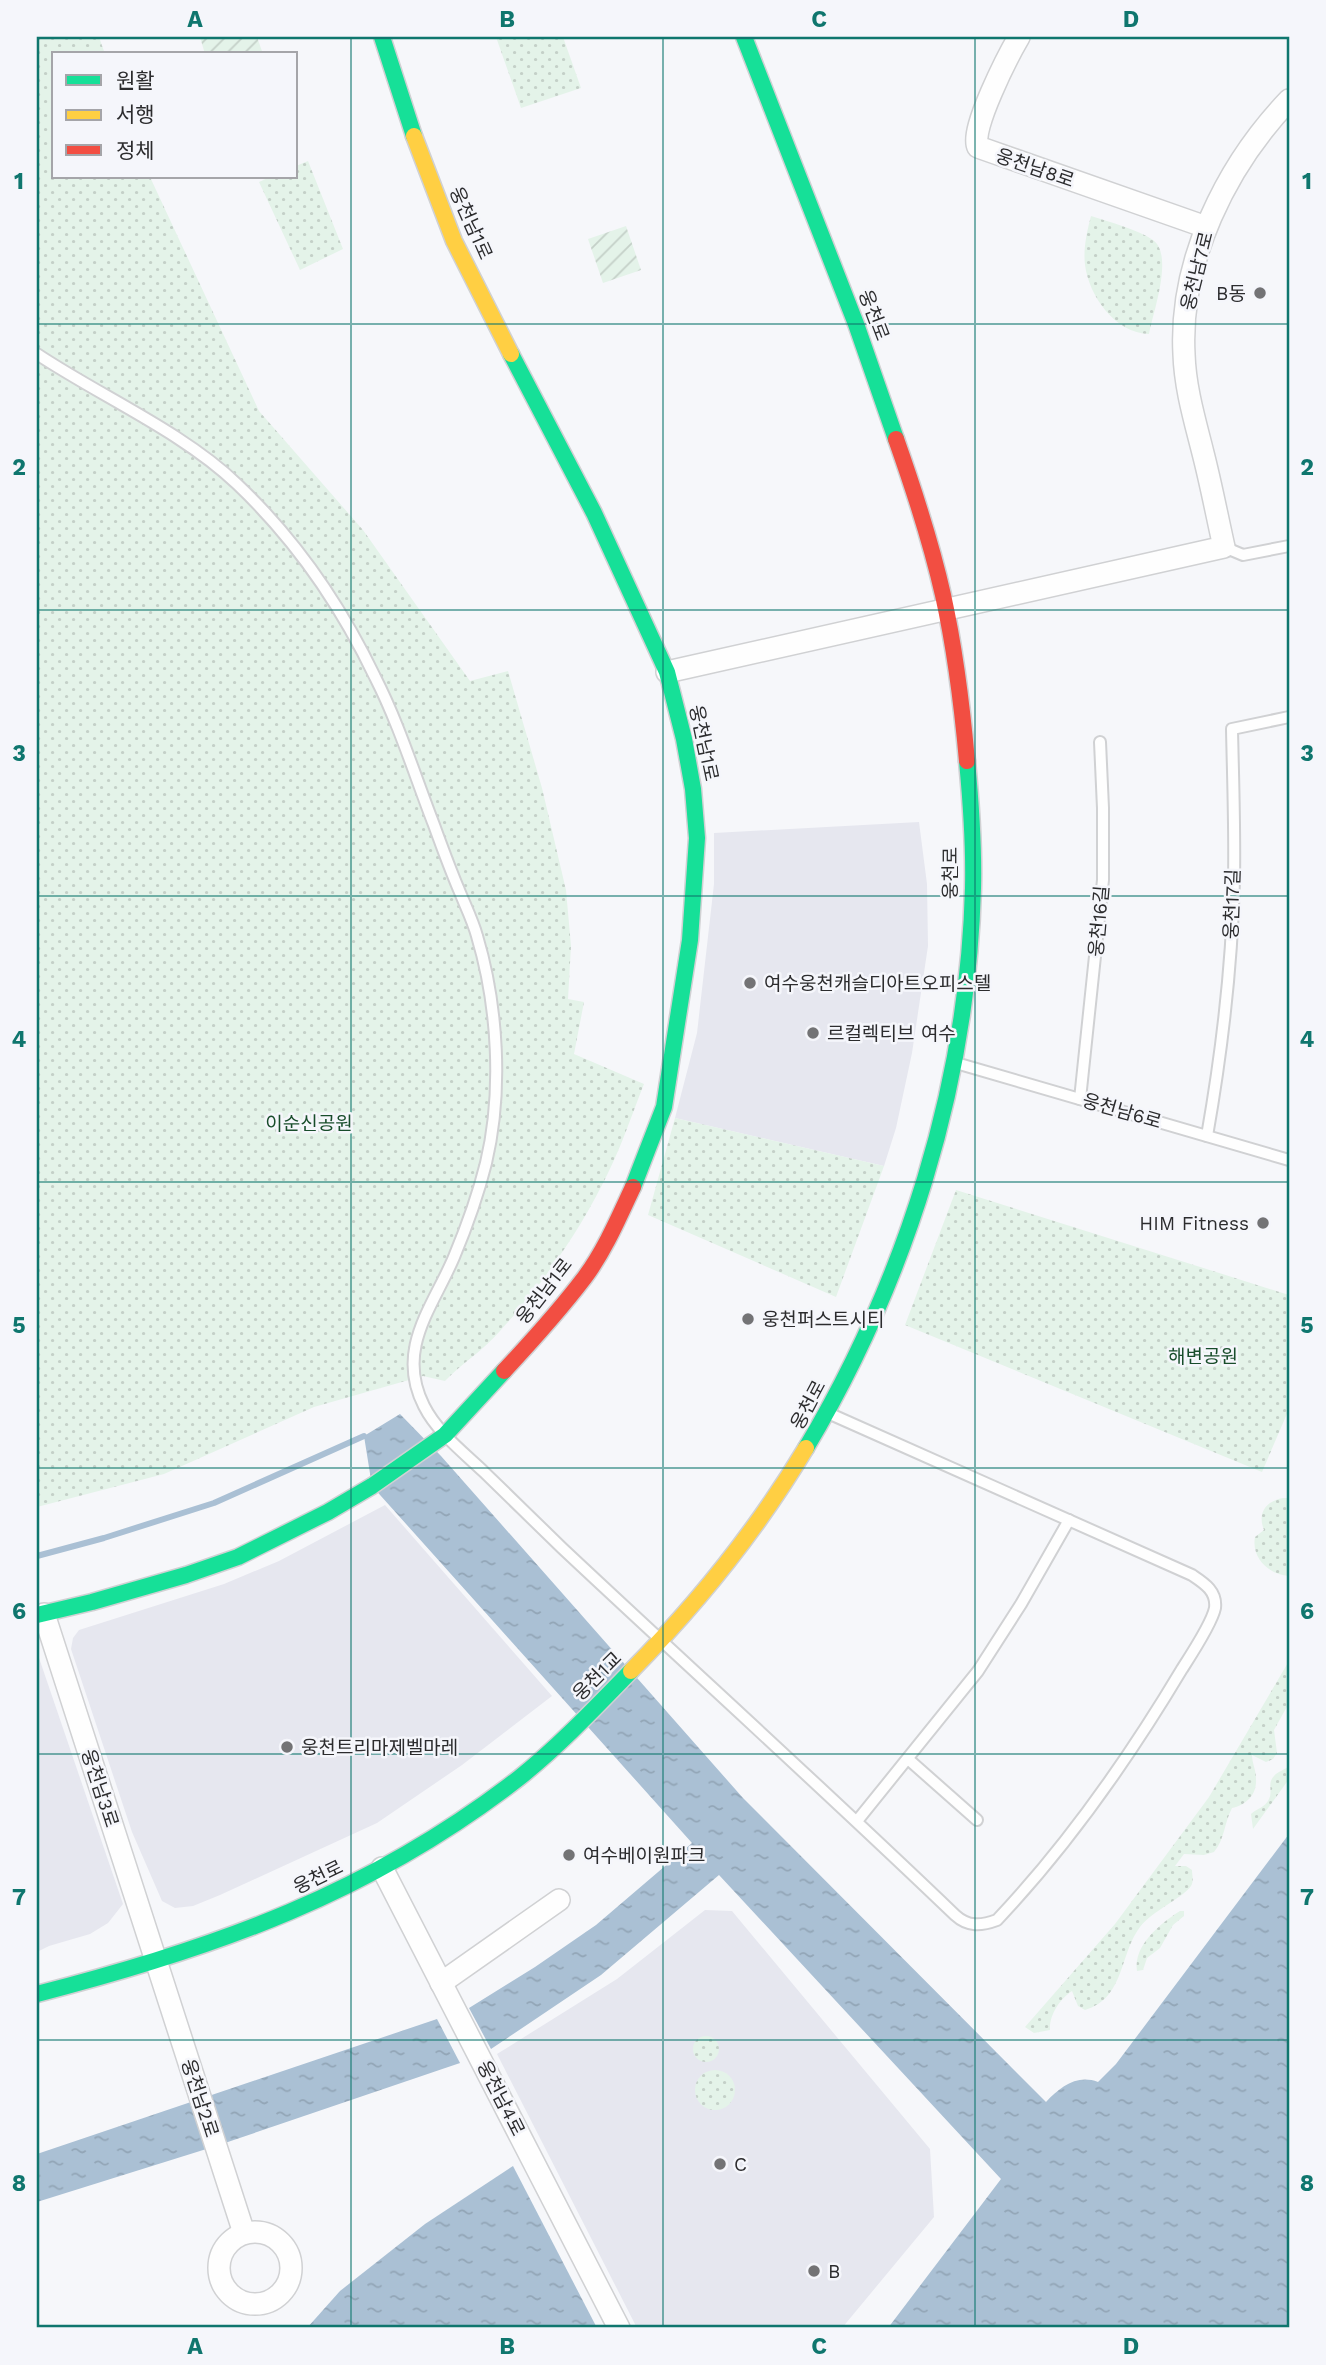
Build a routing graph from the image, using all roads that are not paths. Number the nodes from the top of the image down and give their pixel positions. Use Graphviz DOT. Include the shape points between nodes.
graph roads {
  1 [pos="382,37"];
  2 [pos="744,37"];
  3 [pos="1019,37"];
  4 [pos="1289,100"];
  5 [pos="1206,228"];
  6 [pos="37,354"];
  7 [pos="1289,546"];
  8 [pos="1224,547"];
  9 [pos="945,608"];
  10 [pos="667,672"];
  11 [pos="1289,717"];
  12 [pos="1100,742"];
  13 [pos="955,1063"];
  14 [pos="1080,1099"];
  15 [pos="1207,1136"];
  16 [pos="1289,1160"];
  17 [pos="828,1413"];
  18 [pos="440,1438"];
  19 [pos="1069,1520"];
  20 [pos="41,1615"];
  21 [pos="661,1641"];
  22 [pos="643,1659"];
  23 [pos="580,1722"];
  24 [pos="908,1759"];
  25 [pos="977,1820"];
  26 [pos="857,1821"];
  27 [pos="382,1868"];
  28 [pos="559,1900"];
  29 [pos="156,1963"];
  30 [pos="441,1983"];
  31 [pos="37,1994"];
  32 [pos="244,2233"];
  33 [pos="619,2328"];
  1 -- 10 [label="street, 웅천남1로" via="454,241 594,513"];
  2 -- 9 [label="street, 웅천로" via="869,361 928,537"];
  3 -- 5 [label="street, 웅천남8로" via="989,98 975,139 978,147"];
  4 -- 5 [label="street, 웅천남7로" via="1237,168"];
  5 -- 8 [label="street, 웅천남7로" via="1188,292 1184,354 1189,398"];
  6 -- 18 [label="lane" via="195,450 234,481 273,521 318,579 377,680 477,936 497,1051 491,1139 478,1192 453,1260 419,1327 413,1356 415,1382"];
  7 -- 8 [label="lane" via="1243,555"];
  8 -- 9 [label="street"];
  9 -- 10 [label="street"];
  9 -- 13 [label="street, 웅천로" via="966,754 973,878"];
  10 -- 18 [label="street, 웅천남1로" via="684,739 697,838 690,940 664,1107 618,1220 586,1275 541,1331"];
  11 -- 15 [label="lane, 웅천17길" via="1232,729 1232,929 1223,1034"];
  12 -- 14 [label="lane, 웅천16길" via="1103,880"];
  13 -- 14 [label="lane, 웅천남6로"];
  13 -- 17 [label="street, 웅천로" via="926,1182 900,1260"];
  14 -- 15 [label="lane, 웅천남6로"];
  15 -- 16 [label="lane, 웅천남6로"];
  17 -- 19 [label="lane"];
  17 -- 21 [label="street, 웅천로" via="745,1542"];
  18 -- 20 [label="street, 웅천남1로" via="328,1512 238,1557"];
  18 -- 21 [label="lane"];
  19 -- 24 [label="lane" via="978,1671"];
  19 -- 26 [label="lane" via="1192,1575 1209,1586 1214,1599 1214,1610 1197,1645 1131,1748 1058,1849 997,1920 974,1925 962,1922"];
  20 -- 29 [label="street, 웅천남3로"];
  21 -- 22 [label="street, 웅천로"];
  21 -- 26 [label="lane"];
  22 -- 23 [label="street, 웅천1교"];
  23 -- 27 [label="street, 웅천로" via="531,1768"];
  24 -- 25 [label="lane"];
  24 -- 26 [label="lane"];
  27 -- 29 [label="street, 웅천로" via="289,1915"];
  27 -- 30 [label="street, 웅천남4로"];
  28 -- 30 [label="street"];
  29 -- 31 [label="street, 웅천로"];
  29 -- 32 [label="street, 웅천남2로"];
  30 -- 33 [label="street, 웅천남4로"];
}
